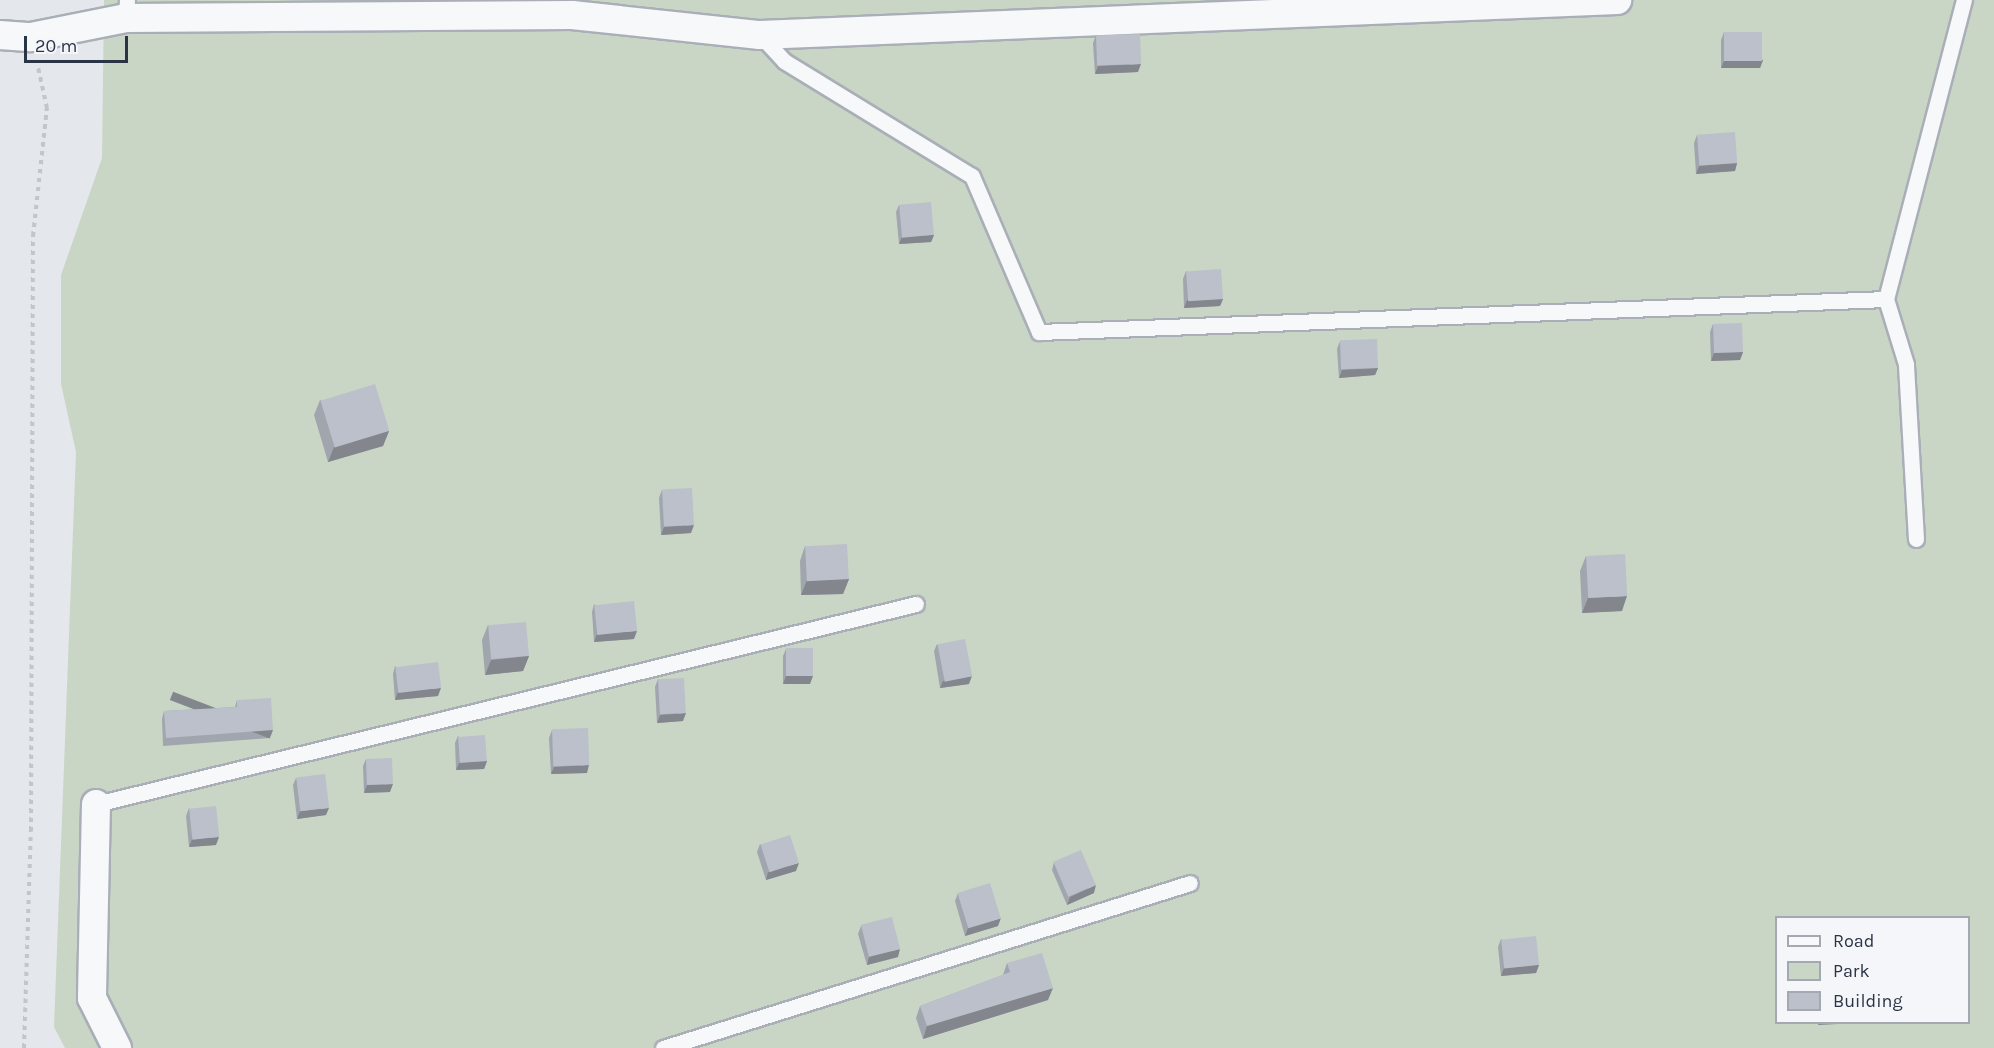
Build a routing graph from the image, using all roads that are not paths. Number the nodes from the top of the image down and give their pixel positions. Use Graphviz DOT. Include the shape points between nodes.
graph roads {
  1 [pos="1617,0"];
  2 [pos="1964,0"];
  3 [pos="126,9"];
  4 [pos="0,35"];
  5 [pos="760,35"];
  6 [pos="1886,299"];
  7 [pos="1916,539"];
  8 [pos="916,604"];
  9 [pos="96,804"];
  10 [pos="1190,883"];
  11 [pos="117,1048"];
  12 [pos="663,1048"];
  1 -- 5 [label="street"];
  2 -- 6 [label="lane"];
  3 -- 4 [label="street" via="31,37"];
  3 -- 5 [label="street" via="572,15"];
  5 -- 6 [label="lane" via="784,61 972,176 1039,332"];
  6 -- 7 [label="lane" via="1906,364"];
  8 -- 9 [label="lane"];
  9 -- 11 [label="street" via="92,998"];
  10 -- 12 [label="lane"];
}
